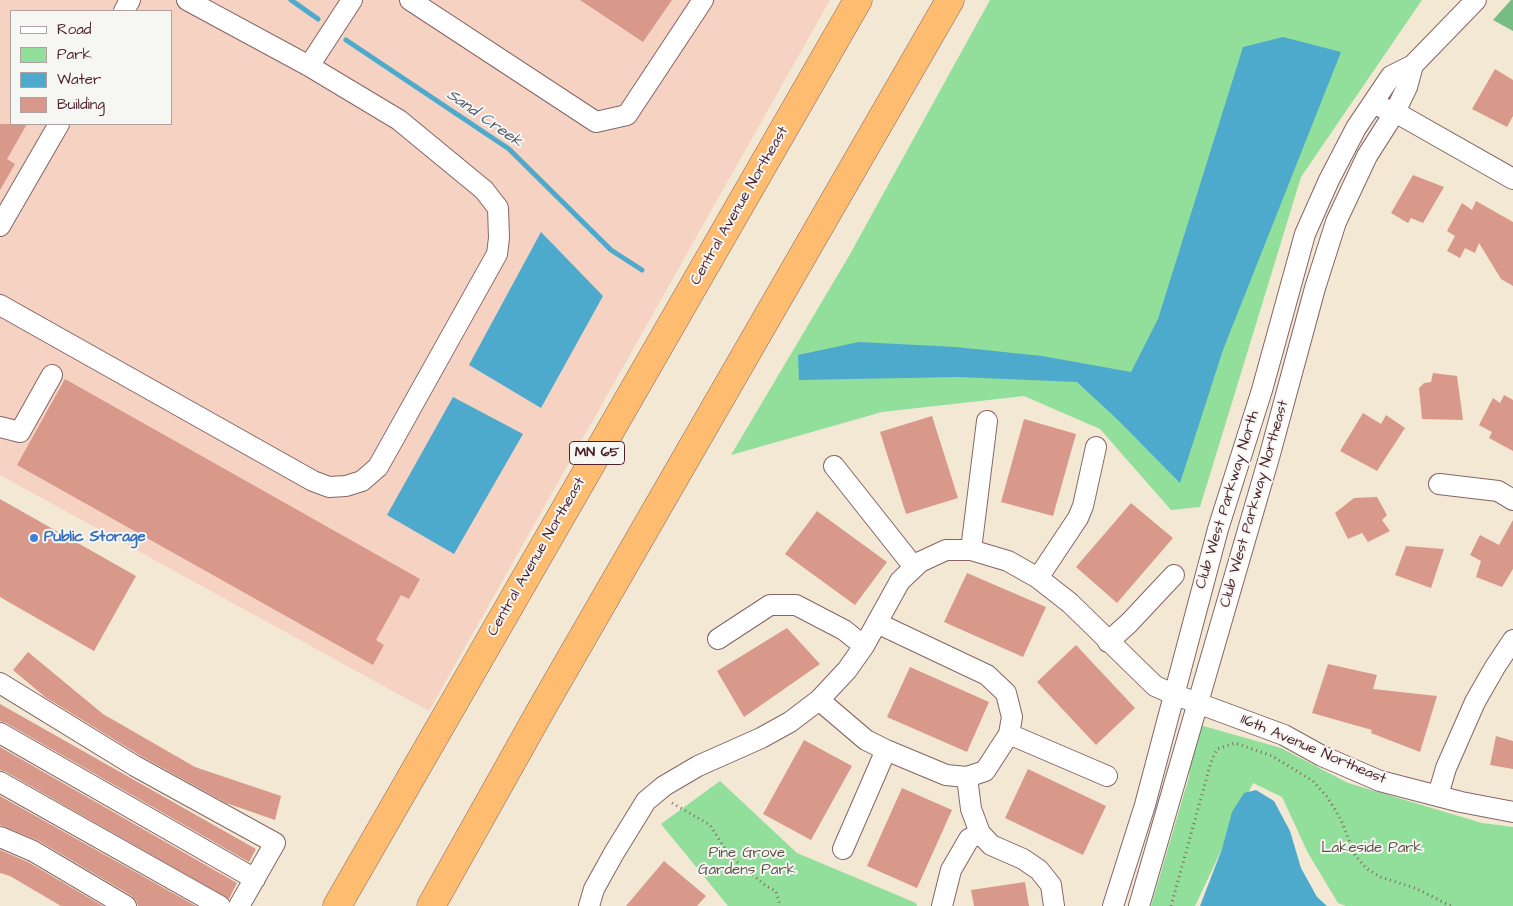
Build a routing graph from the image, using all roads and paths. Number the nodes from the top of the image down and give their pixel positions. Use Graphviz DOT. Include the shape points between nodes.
graph roads {
  1 [pos="187,0"];
  2 [pos="352,0"];
  3 [pos="410,0"];
  4 [pos="703,0"];
  5 [pos="858,0"];
  6 [pos="950,0"];
  7 [pos="1476,0"];
  8 [pos="1413,65"];
  9 [pos="309,66"];
  10 [pos="1372,104"];
  11 [pos="1395,112"];
  12 [pos="58,125"];
  13 [pos="1513,179"];
  14 [pos="0,226"];
  15 [pos="0,305"];
  16 [pos="52,375"];
  17 [pos="987,421"];
  18 [pos="0,427"];
  19 [pos="1096,447"];
  20 [pos="834,466"];
  21 [pos="1438,484"];
  22 [pos="1513,500"];
  23 [pos="971,550"];
  24 [pos="914,566"];
  25 [pos="1174,575"];
  26 [pos="1038,578"];
  27 [pos="877,623"];
  28 [pos="718,639"];
  29 [pos="1513,640"];
  30 [pos="1108,642"];
  31 [pos="864,646"];
  32 [pos="0,683"];
  33 [pos="1173,694"];
  34 [pos="819,700"];
  35 [pos="1199,703"];
  36 [pos="0,733"];
  37 [pos="1009,734"];
  38 [pos="886,750"];
  39 [pos="1107,776"];
  40 [pos="967,777"];
  41 [pos="0,782"];
  42 [pos="657,792"];
  43 [pos="1438,795"];
  44 [pos="1513,812"];
  45 [pos="980,833"];
  46 [pos="0,837"];
  47 [pos="842,849"];
  48 [pos="255,878"];
  49 [pos="126,906"];
  50 [pos="220,906"];
  51 [pos="239,906"];
  52 [pos="337,906"];
  53 [pos="431,906"];
  54 [pos="589,906"];
  55 [pos="780,906"];
  56 [pos="942,906"];
  57 [pos="1054,906"];
  58 [pos="1114,906"];
  59 [pos="1140,906"];
  60 [pos="1171,906"];
  61 [pos="1451,906"];
  1 -- 9 [label="street"];
  2 -- 9 [label="street"];
  3 -- 4 [label="street" via="596,122 626,115"];
  5 -- 52 [label="highway, Central Avenue Northeast / MN 65"];
  6 -- 53 [label="highway"];
  7 -- 8 [label="street"];
  8 -- 10 [label="street, Club West Parkway North" via="1391,76"];
  8 -- 11 [label="street, Club West Parkway Northeast"];
  9 -- 15 [label="street" via="399,120 484,190 498,208 497,254 378,467 362,481 329,487 313,482"];
  10 -- 11 [label="street"];
  10 -- 33 [label="street, Club West Parkway North" via="1329,180 1305,234 1262,390 1218,528"];
  11 -- 13 [label="street"];
  11 -- 35 [label="street, Club West Parkway Northeast" via="1367,156 1336,222"];
  12 -- 14 [label="street"];
  16 -- 18 [label="street" via="20,432"];
  17 -- 23 [label="street"];
  19 -- 26 [label="street" via="1078,518"];
  20 -- 24 [label="street"];
  21 -- 22 [label="street" via="1498,491"];
  23 -- 24 [label="street, 116th Avenue Northeast" via="946,550"];
  23 -- 26 [label="street, 116th Avenue Northeast" via="1008,561"];
  24 -- 27 [label="street" via="900,581"];
  25 -- 30 [label="street"];
  26 -- 30 [label="street, 116th Avenue Northeast" via="1070,603"];
  27 -- 31 [label="street"];
  27 -- 37 [label="street" via="987,675 1006,694 1012,717"];
  28 -- 31 [label="street" via="770,605 796,605 844,630"];
  29 -- 43 [label="street" via="1474,702"];
  30 -- 33 [label="street, 116th Avenue Northeast" via="1155,686"];
  31 -- 34 [label="street"];
  32 -- 48 [label="street" via="135,766 275,843"];
  33 -- 35 [label="street, 116th Avenue Northeast"];
  33 -- 58 [label="street, Club West Parkway North" via="1145,805"];
  34 -- 38 [label="street" via="866,740"];
  34 -- 42 [label="street" via="790,722 698,766"];
  35 -- 43 [label="street, 116th Avenue Northeast" via="1284,735 1322,756 1380,781"];
  35 -- 59 [label="street, Club West Parkway Northeast"];
  36 -- 48 [label="street"];
  37 -- 39 [label="street"];
  37 -- 40 [label="street" via="985,771"];
  38 -- 40 [label="street" via="946,775"];
  38 -- 47 [label="street"];
  40 -- 45 [label="street" via="971,809"];
  41 -- 50 [label="street"];
  42 -- 54 [label="street" via="646,801 614,852 594,889"];
  42 -- 55 [label="path" via="710,825 729,855 776,891"];
  43 -- 44 [label="street, 116th Avenue Northeast"];
  45 -- 56 [label="street" via="969,839 951,870"];
  45 -- 57 [label="street" via="991,845 1039,870 1051,885"];
  46 -- 49 [label="street" via="33,851"];
  48 -- 51 [label="street"];
  60 -- 61 [label="path" via="1211,762 1217,749 1235,743 1272,756 1313,781 1328,798 1355,855 1366,868 1380,878 1415,888"];
}
